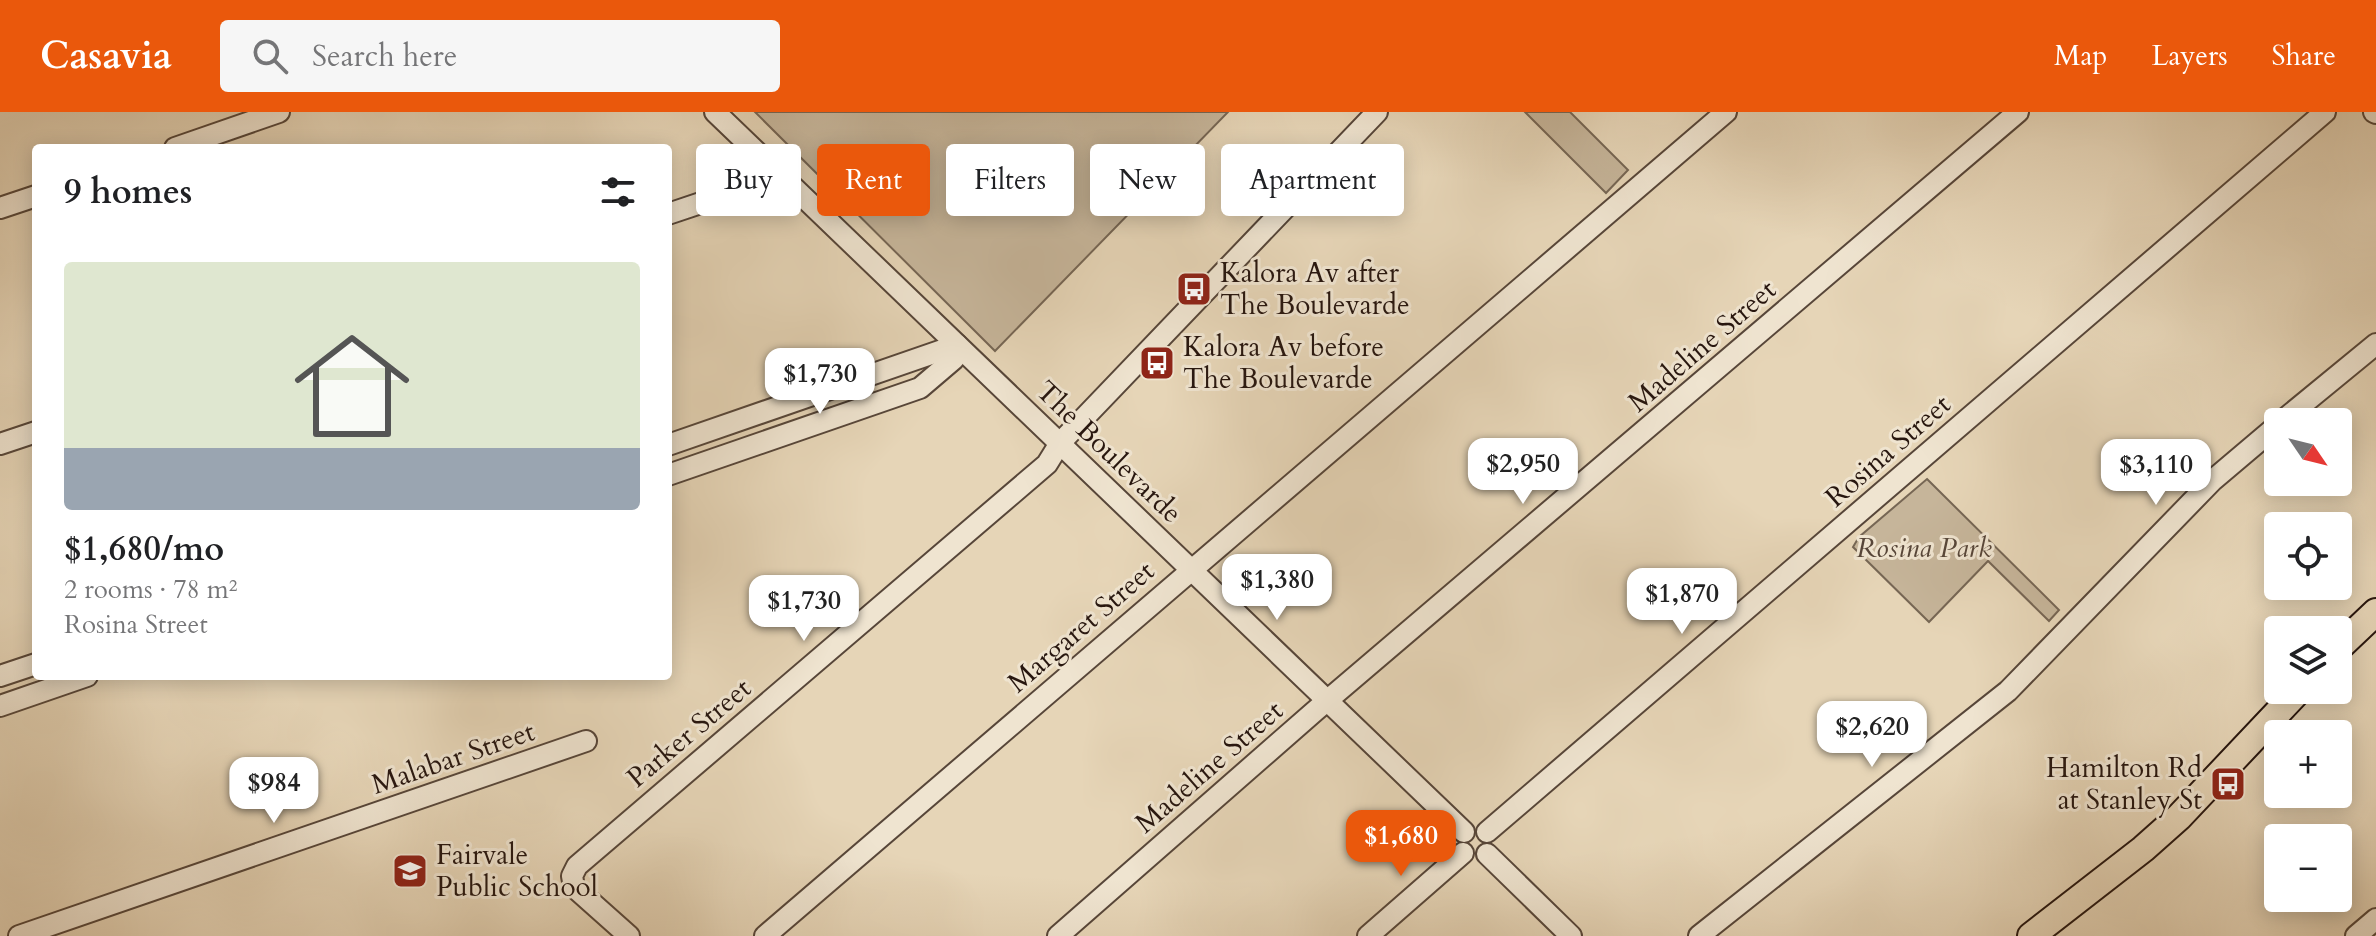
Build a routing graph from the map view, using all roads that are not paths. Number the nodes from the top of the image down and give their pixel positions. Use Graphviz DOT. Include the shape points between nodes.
graph roads {
  1 [pos="279,112"];
  2 [pos="715,112"];
  3 [pos="1377,112"];
  4 [pos="1726,112"];
  5 [pos="2018,112"];
  6 [pos="2325,112"];
  7 [pos="187,144"];
  8 [pos="748,144"];
  9 [pos="801,195"];
  10 [pos="32,197"];
  11 [pos="696,205"];
  12 [pos="0,208"];
  13 [pos="672,213"];
  14 [pos="2376,344"];
  15 [pos="957,345"];
  16 [pos="2298,408"];
  17 [pos="32,433"];
  18 [pos="2264,437"];
  19 [pos="1060,443"];
  20 [pos="0,444"];
  21 [pos="672,444"];
  22 [pos="672,474"];
  23 [pos="1191,569"];
  24 [pos="2376,612"];
  25 [pos="2352,635"];
  26 [pos="32,665"];
  27 [pos="0,676"];
  28 [pos="75,680"];
  29 [pos="1327,702"];
  30 [pos="2286,704"];
  31 [pos="0,706"];
  32 [pos="586,741"];
  33 [pos="1487,832"];
  34 [pos="1464,843"];
  35 [pos="1487,854"];
  36 [pos="2376,919"];
  37 [pos="19,936"];
  38 [pos="629,936"];
  39 [pos="765,936"];
  40 [pos="1058,936"];
  41 [pos="1368,936"];
  42 [pos="1571,936"];
  43 [pos="1699,936"];
  44 [pos="2031,936"];
  45 [pos="2356,936"];
  1 -- 7 [label="street"];
  2 -- 8 [label="street, The Boulevarde"];
  3 -- 19 [label="street, Parker Street"];
  4 -- 23 [label="street, Margaret Street"];
  5 -- 29 [label="street, Madeline Street"];
  6 -- 33 [label="street, Rosina Street"];
  9 -- 15 [label="street, The Boulevarde"];
  10 -- 12 [label="street"];
  11 -- 13 [label="street"];
  14 -- 16 [label="street"];
  15 -- 19 [label="street, The Boulevarde"];
  15 -- 21 [label="street"];
  15 -- 22 [label="street" via="954,359 920,388"];
  17 -- 20 [label="street"];
  18 -- 43 [label="street" via="2213,480 2008,691"];
  19 -- 23 [label="street, The Boulevarde"];
  19 -- 38 [label="street, Parker Street" via="1035,475 577,866 574,887"];
  23 -- 29 [label="street, The Boulevarde"];
  23 -- 39 [label="street, Margaret Street"];
  24 -- 25 [label="main road"];
  26 -- 27 [label="street"];
  28 -- 31 [label="street"];
  29 -- 34 [label="street, The Boulevarde"];
  29 -- 40 [label="street, Madeline Street"];
  30 -- 44 [label="main road" via="2170,825"];
  32 -- 37 [label="street, Malabar Street"];
  33 -- 34 [label="street" via="1473,828"];
  33 -- 35 [label="street"];
  34 -- 35 [label="street" via="1478,859"];
  34 -- 41 [label="street"];
  35 -- 42 [label="street"];
  36 -- 45 [label="street"];
}
